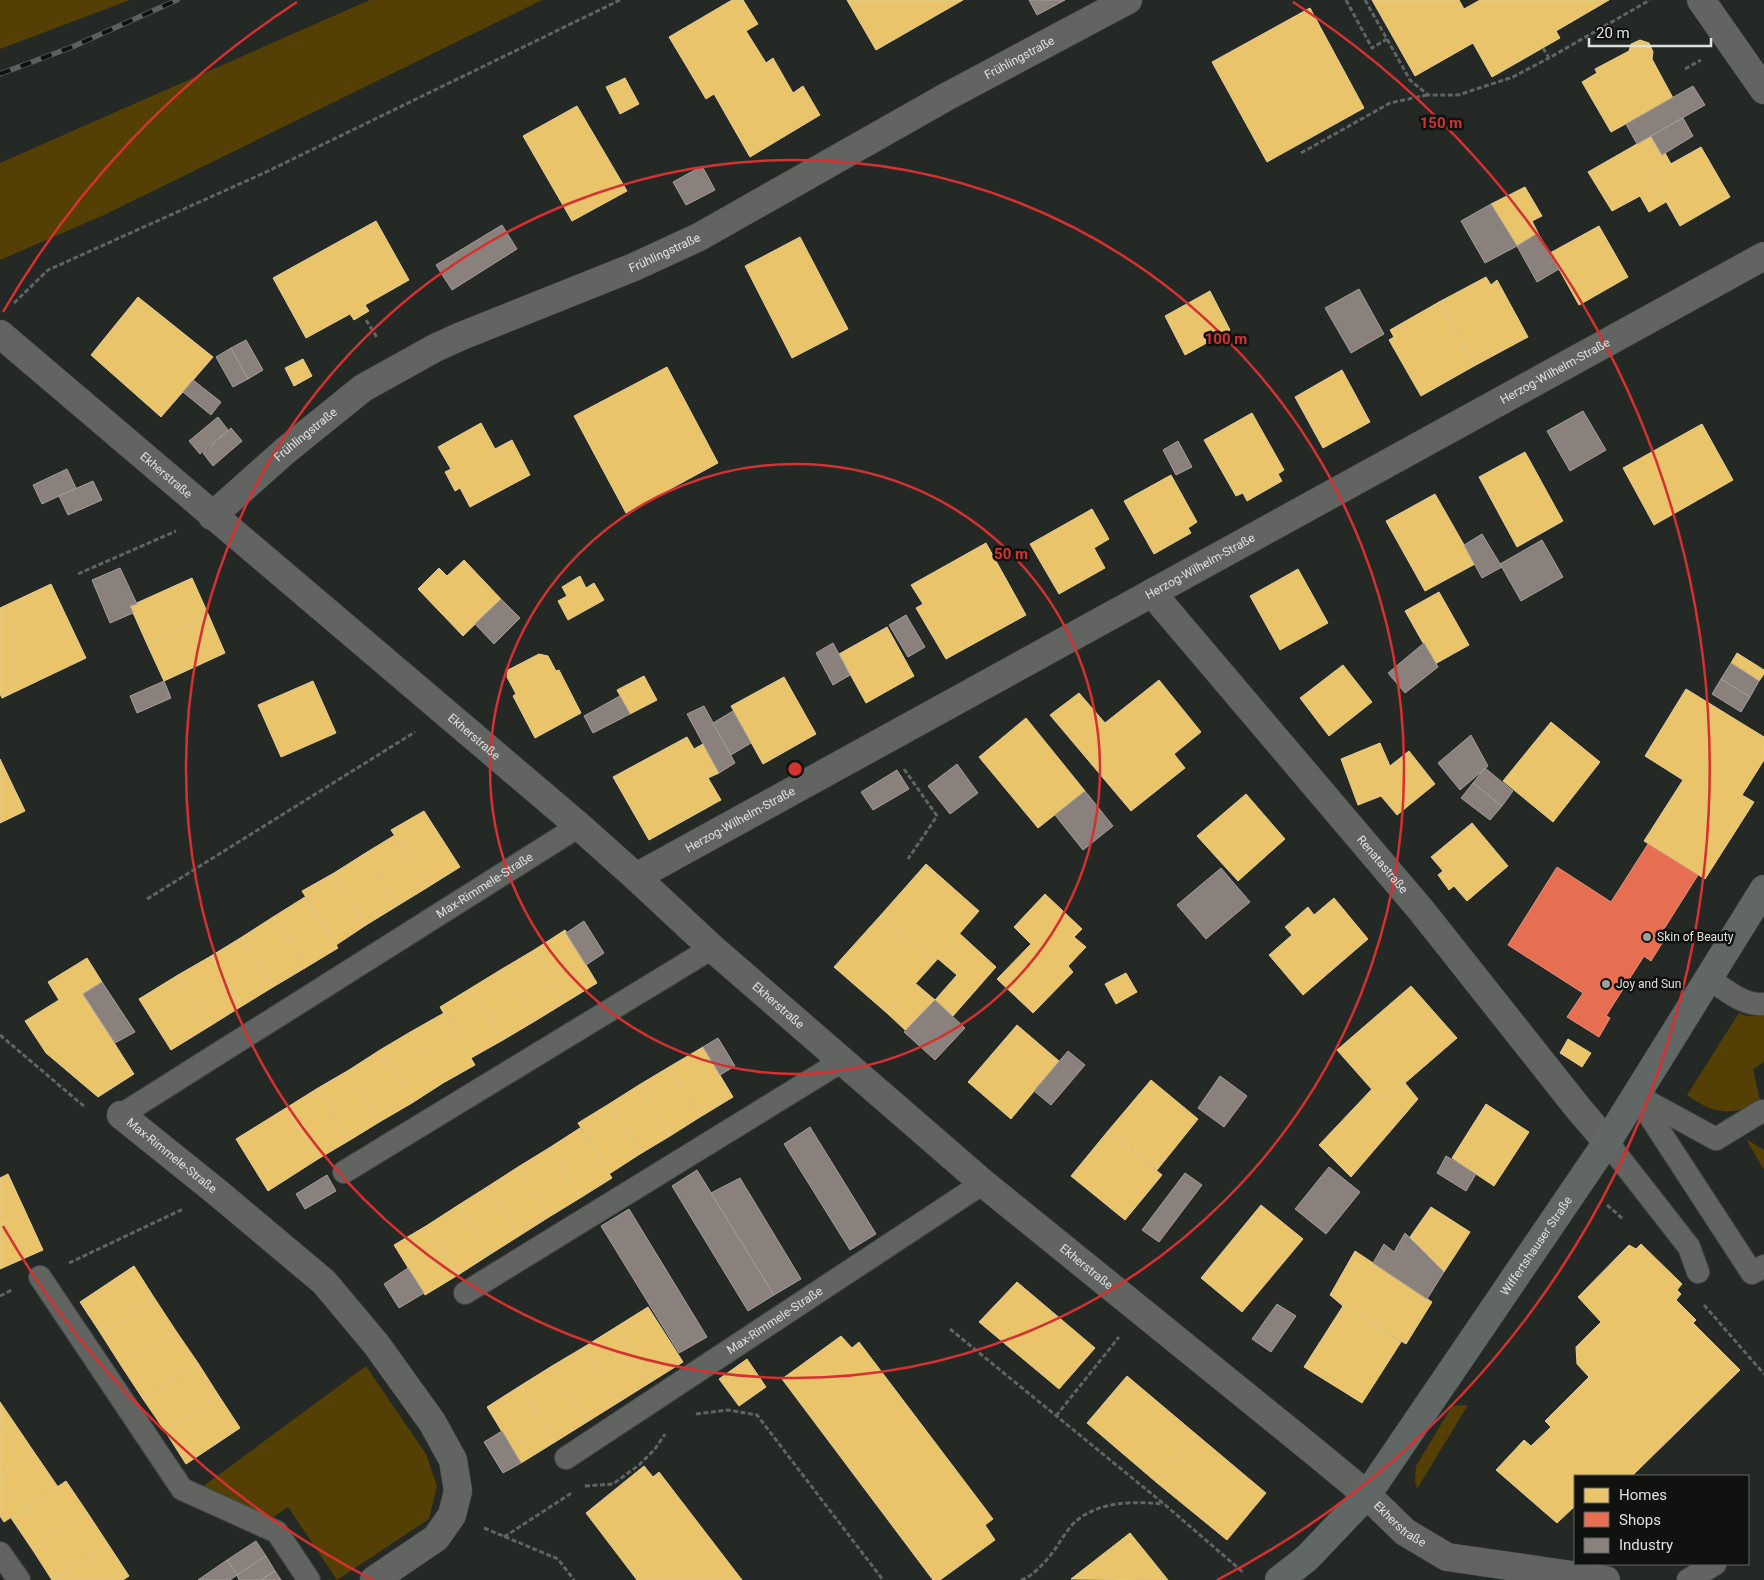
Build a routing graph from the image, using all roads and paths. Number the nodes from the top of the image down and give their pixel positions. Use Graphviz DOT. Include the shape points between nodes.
graph roads {
  1 [pos="620,0"];
  2 [pos="1128,0"];
  3 [pos="1346,0"];
  4 [pos="1365,0"];
  5 [pos="1650,0"];
  6 [pos="1701,0"];
  7 [pos="1387,39"];
  8 [pos="1543,48"];
  9 [pos="1549,58"];
  10 [pos="1764,90"];
  11 [pos="1428,95"];
  12 [pos="1301,153"];
  13 [pos="1764,256"];
  14 [pos="14,303"];
  15 [pos="0,334"];
  16 [pos="212,516"];
  17 [pos="78,574"];
  18 [pos="1152,592"];
  19 [pos="445,713"];
  20 [pos="884,740"];
  21 [pos="579,826"];
  22 [pos="908,859"];
  23 [pos="636,877"];
  24 [pos="1764,889"];
  25 [pos="147,899"];
  26 [pos="712,948"];
  27 [pos="1709,978"];
  28 [pos="1764,1004"];
  29 [pos="0,1035"];
  30 [pos="842,1061"];
  31 [pos="1636,1095"];
  32 [pos="1762,1111"];
  33 [pos="121,1115"];
  34 [pos="1607,1142"];
  35 [pos="344,1172"];
  36 [pos="983,1183"];
  37 [pos="218,1193"];
  38 [pos="1764,1266"];
  39 [pos="1698,1272"];
  40 [pos="40,1277"];
  41 [pos="465,1293"];
  42 [pos="0,1296"];
  43 [pos="1141,1310"];
  44 [pos="950,1329"];
  45 [pos="688,1415"];
  46 [pos="1056,1416"];
  47 [pos="665,1433"];
  48 [pos="566,1458"];
  49 [pos="581,1486"];
  50 [pos="573,1491"];
  51 [pos="1367,1495"];
  52 [pos="1164,1504"];
  53 [pos="452,1515"];
  54 [pos="504,1537"];
  55 [pos="0,1552"];
  56 [pos="1713,1565"];
  57 [pos="1244,1574"];
  58 [pos="19,1580"];
  59 [pos="309,1580"];
  60 [pos="374,1580"];
  61 [pos="574,1580"];
  62 [pos="883,1580"];
  63 [pos="1021,1580"];
  64 [pos="1279,1580"];
  65 [pos="1606,1580"];
  66 [pos="1688,1580"];
  1 -- 14 [label="path" via="264,173 48,270"];
  2 -- 16 [label="street, Frühlingstraße" via="946,97 699,237 634,267 458,337 363,388"];
  3 -- 7 [label="path" via="1372,48"];
  4 -- 7 [label="path"];
  5 -- 9 [label="path"];
  6 -- 10 [label="street"];
  7 -- 11 [label="path" via="1410,80"];
  8 -- 9 [label="path"];
  9 -- 11 [label="path" via="1513,77 1476,89 1458,94"];
  11 -- 12 [label="path" via="1390,103"];
  13 -- 18 [label="street, Herzog-Wilhelm-Straße"];
  15 -- 16 [label="street, Ekherstraße"];
  16 -- 17 [label="path"];
  16 -- 19 [label="street, Ekherstraße"];
  18 -- 20 [label="street, Herzog-Wilhelm-Straße"];
  18 -- 34 [label="street, Renatastraße" via="1421,910"];
  19 -- 21 [label="street, Ekherstraße"];
  19 -- 25 [label="path"];
  20 -- 22 [label="path" via="938,816"];
  20 -- 23 [label="street, Herzog-Wilhelm-Straße"];
  21 -- 23 [label="street, Ekherstraße"];
  21 -- 33 [label="lane, Max-Rimmele-Straße"];
  23 -- 26 [label="street, Ekherstraße"];
  24 -- 27 [label="street, Wiffertshauser Straße"];
  26 -- 30 [label="street, Ekherstraße"];
  26 -- 35 [label="lane"];
  27 -- 28 [label="lane" via="1738,998"];
  27 -- 31 [label="street, Wiffertshauser Straße"];
  29 -- 33 [label="path" via="88,1109"];
  30 -- 36 [label="street, Ekherstraße"];
  30 -- 41 [label="lane"];
  31 -- 32 [label="lane" via="1716,1139"];
  31 -- 34 [label="street, Wiffertshauser Straße"];
  31 -- 38 [label="lane" via="1752,1273"];
  33 -- 37 [label="street, Max-Rimmele-Straße"];
  34 -- 39 [label="lane" via="1689,1247"];
  34 -- 51 [label="street, Wiffertshauser Straße"];
  36 -- 43 [label="street, Ekherstraße"];
  36 -- 48 [label="lane, Max-Rimmele-Straße"];
  37 -- 40 [label="path"];
  37 -- 53 [label="street, Max-Rimmele-Straße" via="324,1282 376,1344 432,1422 453,1460 458,1491"];
  40 -- 42 [label="path"];
  40 -- 59 [label="lane" via="182,1489 277,1532"];
  43 -- 46 [label="path"];
  43 -- 51 [label="street, Ekherstraße"];
  44 -- 46 [label="path"];
  45 -- 62 [label="path" via="728,1410 757,1415"];
  46 -- 52 [label="path"];
  47 -- 49 [label="path" via="639,1465 613,1484"];
  50 -- 54 [label="path"];
  51 -- 64 [label="street, Wiffertshauser Straße" via="1308,1558"];
  51 -- 65 [label="street, Ekherstraße" via="1405,1532 1446,1557"];
  52 -- 57 [label="path"];
  52 -- 63 [label="path" via="1134,1502 1104,1507 1087,1514 1073,1524 1038,1569"];
  53 -- 54 [label="path"];
  53 -- 60 [label="street, Max-Rimmele-Straße" via="436,1538"];
  54 -- 61 [label="path" via="558,1560"];
  55 -- 58 [label="lane"];
  56 -- 66 [label="lane"];
}
